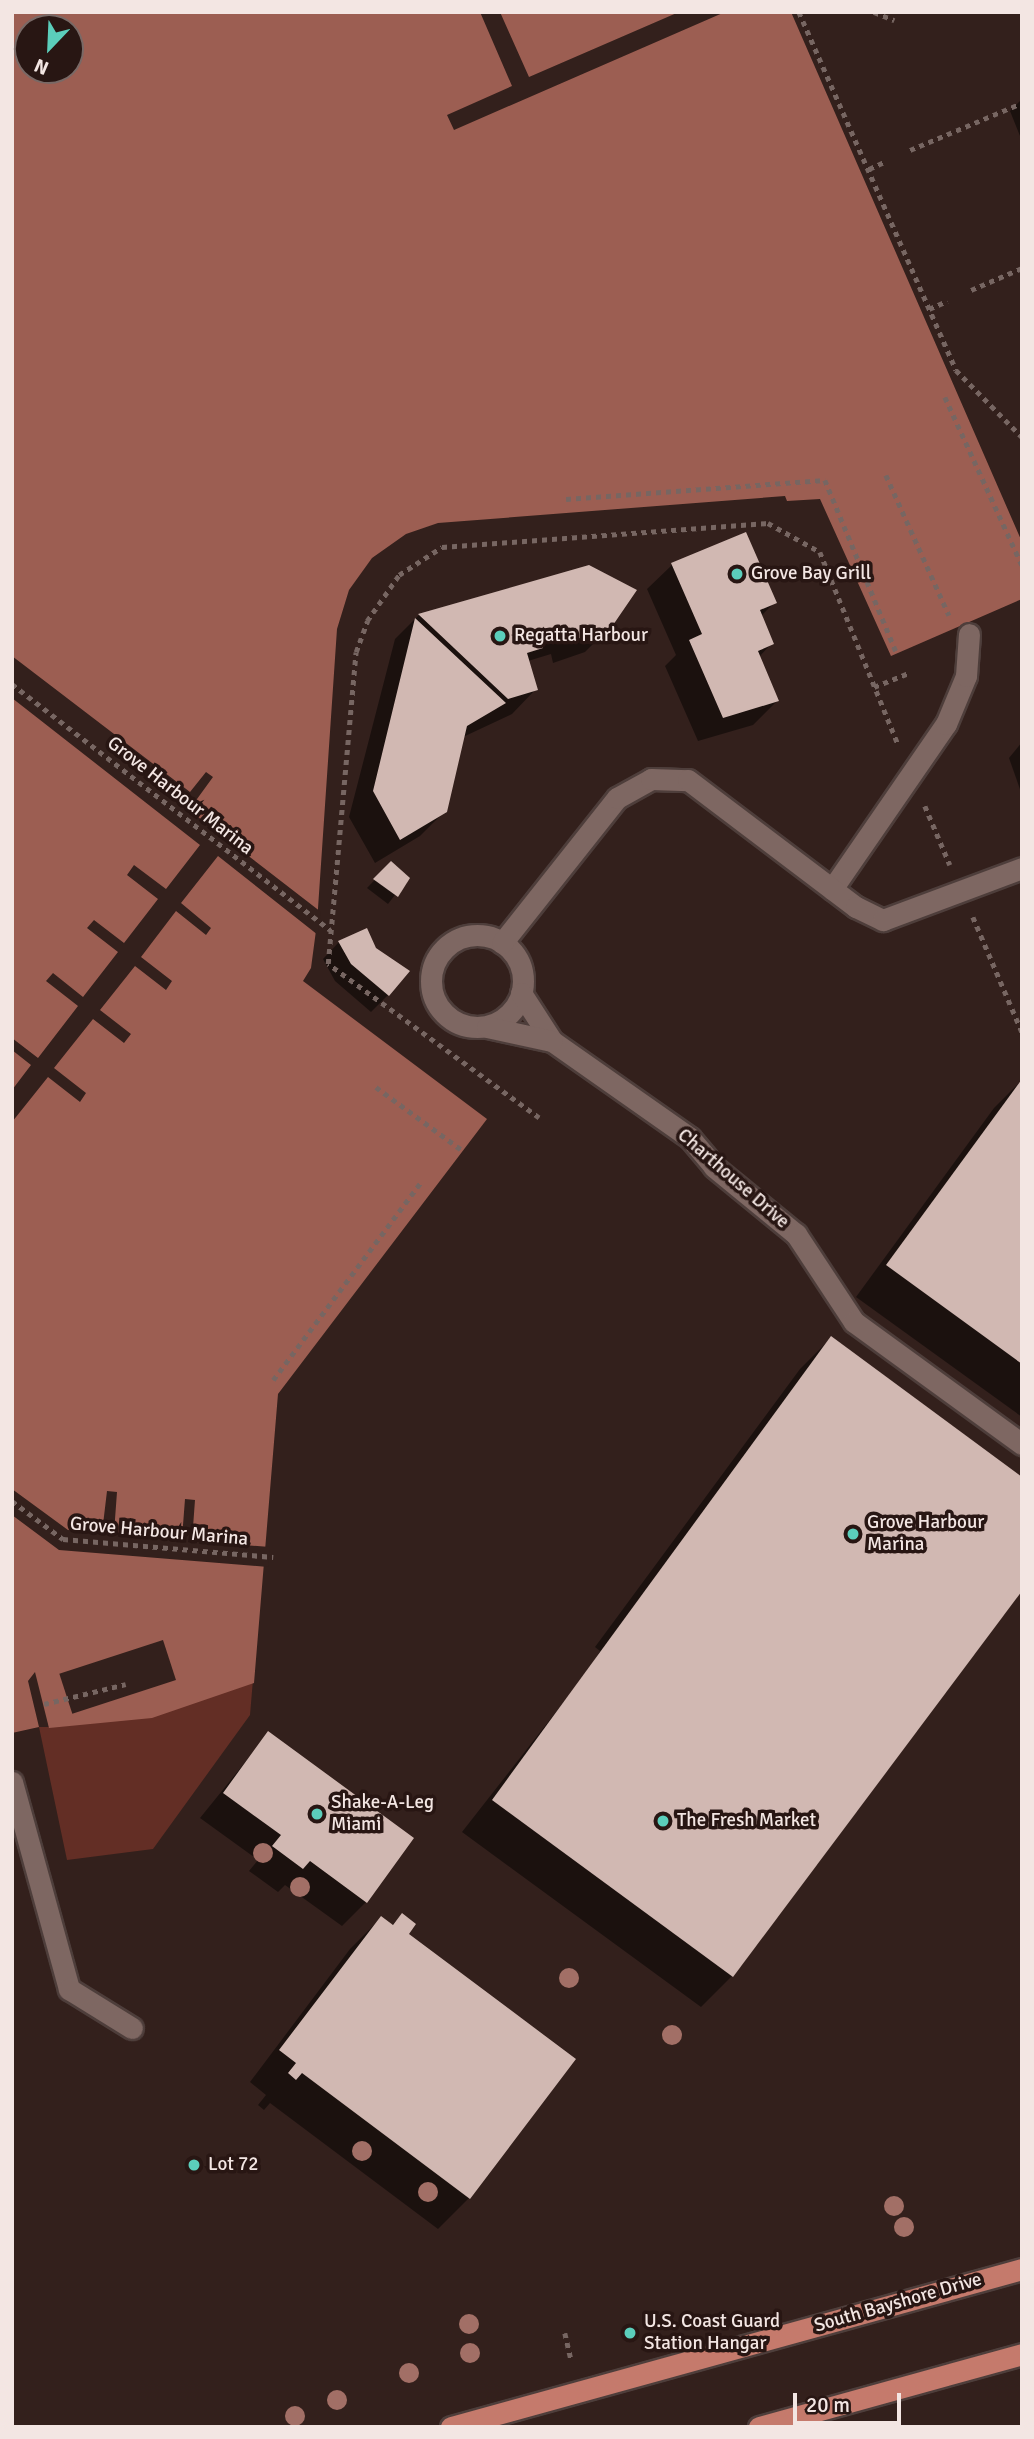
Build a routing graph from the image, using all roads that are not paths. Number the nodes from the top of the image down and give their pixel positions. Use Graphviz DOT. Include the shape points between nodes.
graph roads {
  1 [pos="962,632"];
  2 [pos="1022,868"];
  3 [pos="832,889"];
  4 [pos="502,943"];
  5 [pos="521,993"];
  6 [pos="487,1027"];
  7 [pos="552,1041"];
  8 [pos="1022,1444"];
  9 [pos="12,1782"];
  10 [pos="132,2028"];
  11 [pos="1022,2269"];
  12 [pos="1022,2354"];
  13 [pos="820,2418"];
  14 [pos="451,2427"];
  15 [pos="759,2427"];
  1 -- 3 [label="lane" via="966,676 946,724"];
  2 -- 3 [label="lane" via="896,920 872,916"];
  3 -- 4 [label="lane" via="688,780 651,779 617,798"];
  4 -- 5 [label="lane" via="520,965"];
  4 -- 6 [label="lane" via="463,937 443,950 432,971 431,987 446,1015 459,1024"];
  5 -- 6 [label="lane" via="512,1013"];
  5 -- 7 [label="lane, Charthouse Drive"];
  6 -- 7 [label="lane, Charthouse Drive"];
  7 -- 8 [label="lane, Charthouse Drive" via="690,1138 714,1167 796,1234 854,1322"];
  9 -- 10 [label="lane" via="69,1989"];
  11 -- 14 [label="main road, South Bayshore Drive"];
  12 -- 13 [label="main road"];
  13 -- 15 [label="main road"];
}
